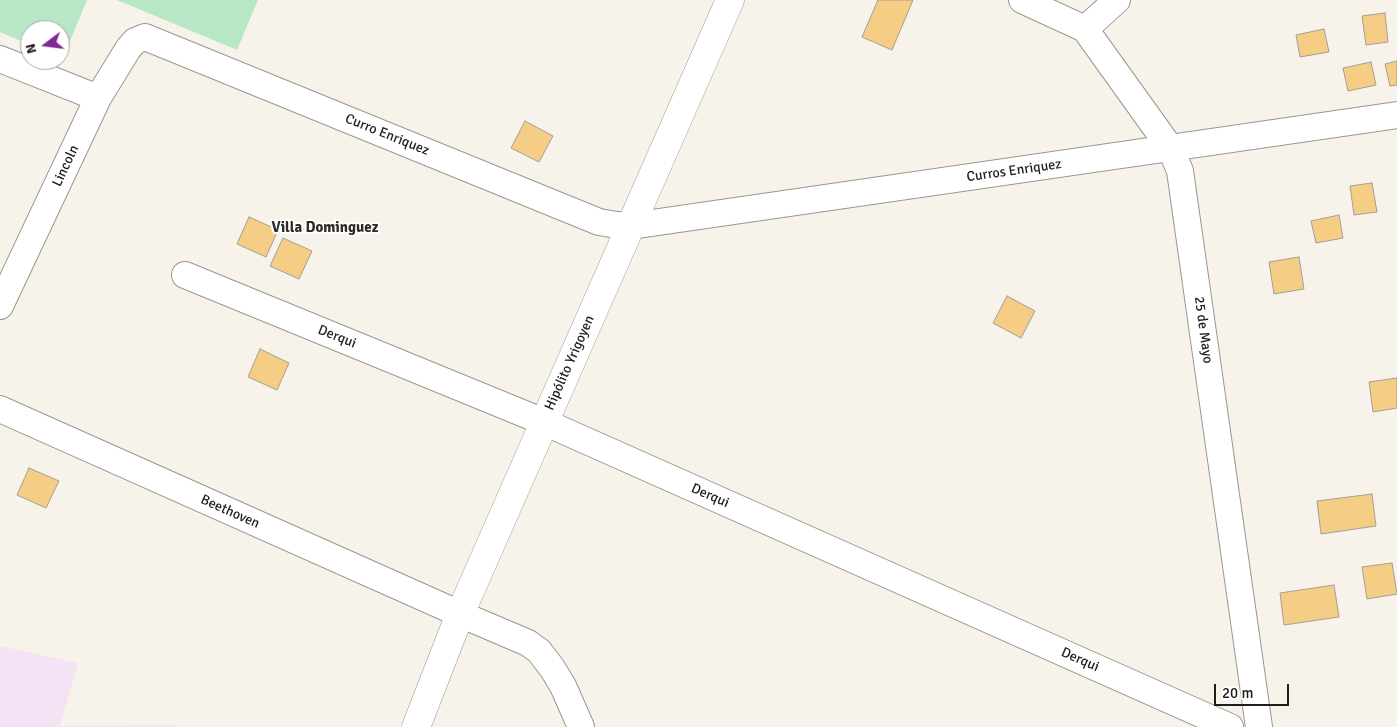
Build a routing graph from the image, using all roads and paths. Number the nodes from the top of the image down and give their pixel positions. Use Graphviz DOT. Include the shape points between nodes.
graph roads {
  1 [pos="730,0"];
  2 [pos="1022,0"];
  3 [pos="1117,0"];
  4 [pos="1085,29"];
  5 [pos="145,37"];
  6 [pos="0,59"];
  7 [pos="98,98"];
  8 [pos="1397,115"];
  9 [pos="1171,149"];
  10 [pos="631,226"];
  11 [pos="185,275"];
  12 [pos="0,306"];
  13 [pos="0,409"];
  14 [pos="544,422"];
  15 [pos="460,614"];
  16 [pos="416,727"];
  17 [pos="581,727"];
  18 [pos="1230,727"];
  19 [pos="1259,727"];
  1 -- 10 [label="street, Hipólito Yrigoyen"];
  2 -- 4 [label="street, 25 de Mayo"];
  3 -- 4 [label="street"];
  4 -- 9 [label="street, 25 de Mayo"];
  5 -- 7 [label="street, Lincoln" via="128,49"];
  5 -- 10 [label="street, Curro Enriquez" via="599,222"];
  6 -- 7 [label="street"];
  7 -- 12 [label="street, Lincoln"];
  8 -- 9 [label="street, Curros Enriquez"];
  9 -- 10 [label="street, Curros Enriquez"];
  9 -- 19 [label="street, 25 de Mayo" via="1180,171"];
  10 -- 14 [label="street, Hipólito Yrigoyen"];
  11 -- 14 [label="street, Derqui"];
  13 -- 15 [label="street, Beethoven"];
  14 -- 15 [label="street, Hipólito Yrigoyen"];
  14 -- 18 [label="street, Derqui"];
  15 -- 16 [label="street, Hipólito Yrigoyen"];
  15 -- 17 [label="street, Beethoven" via="528,643 539,651 563,686"];
}
